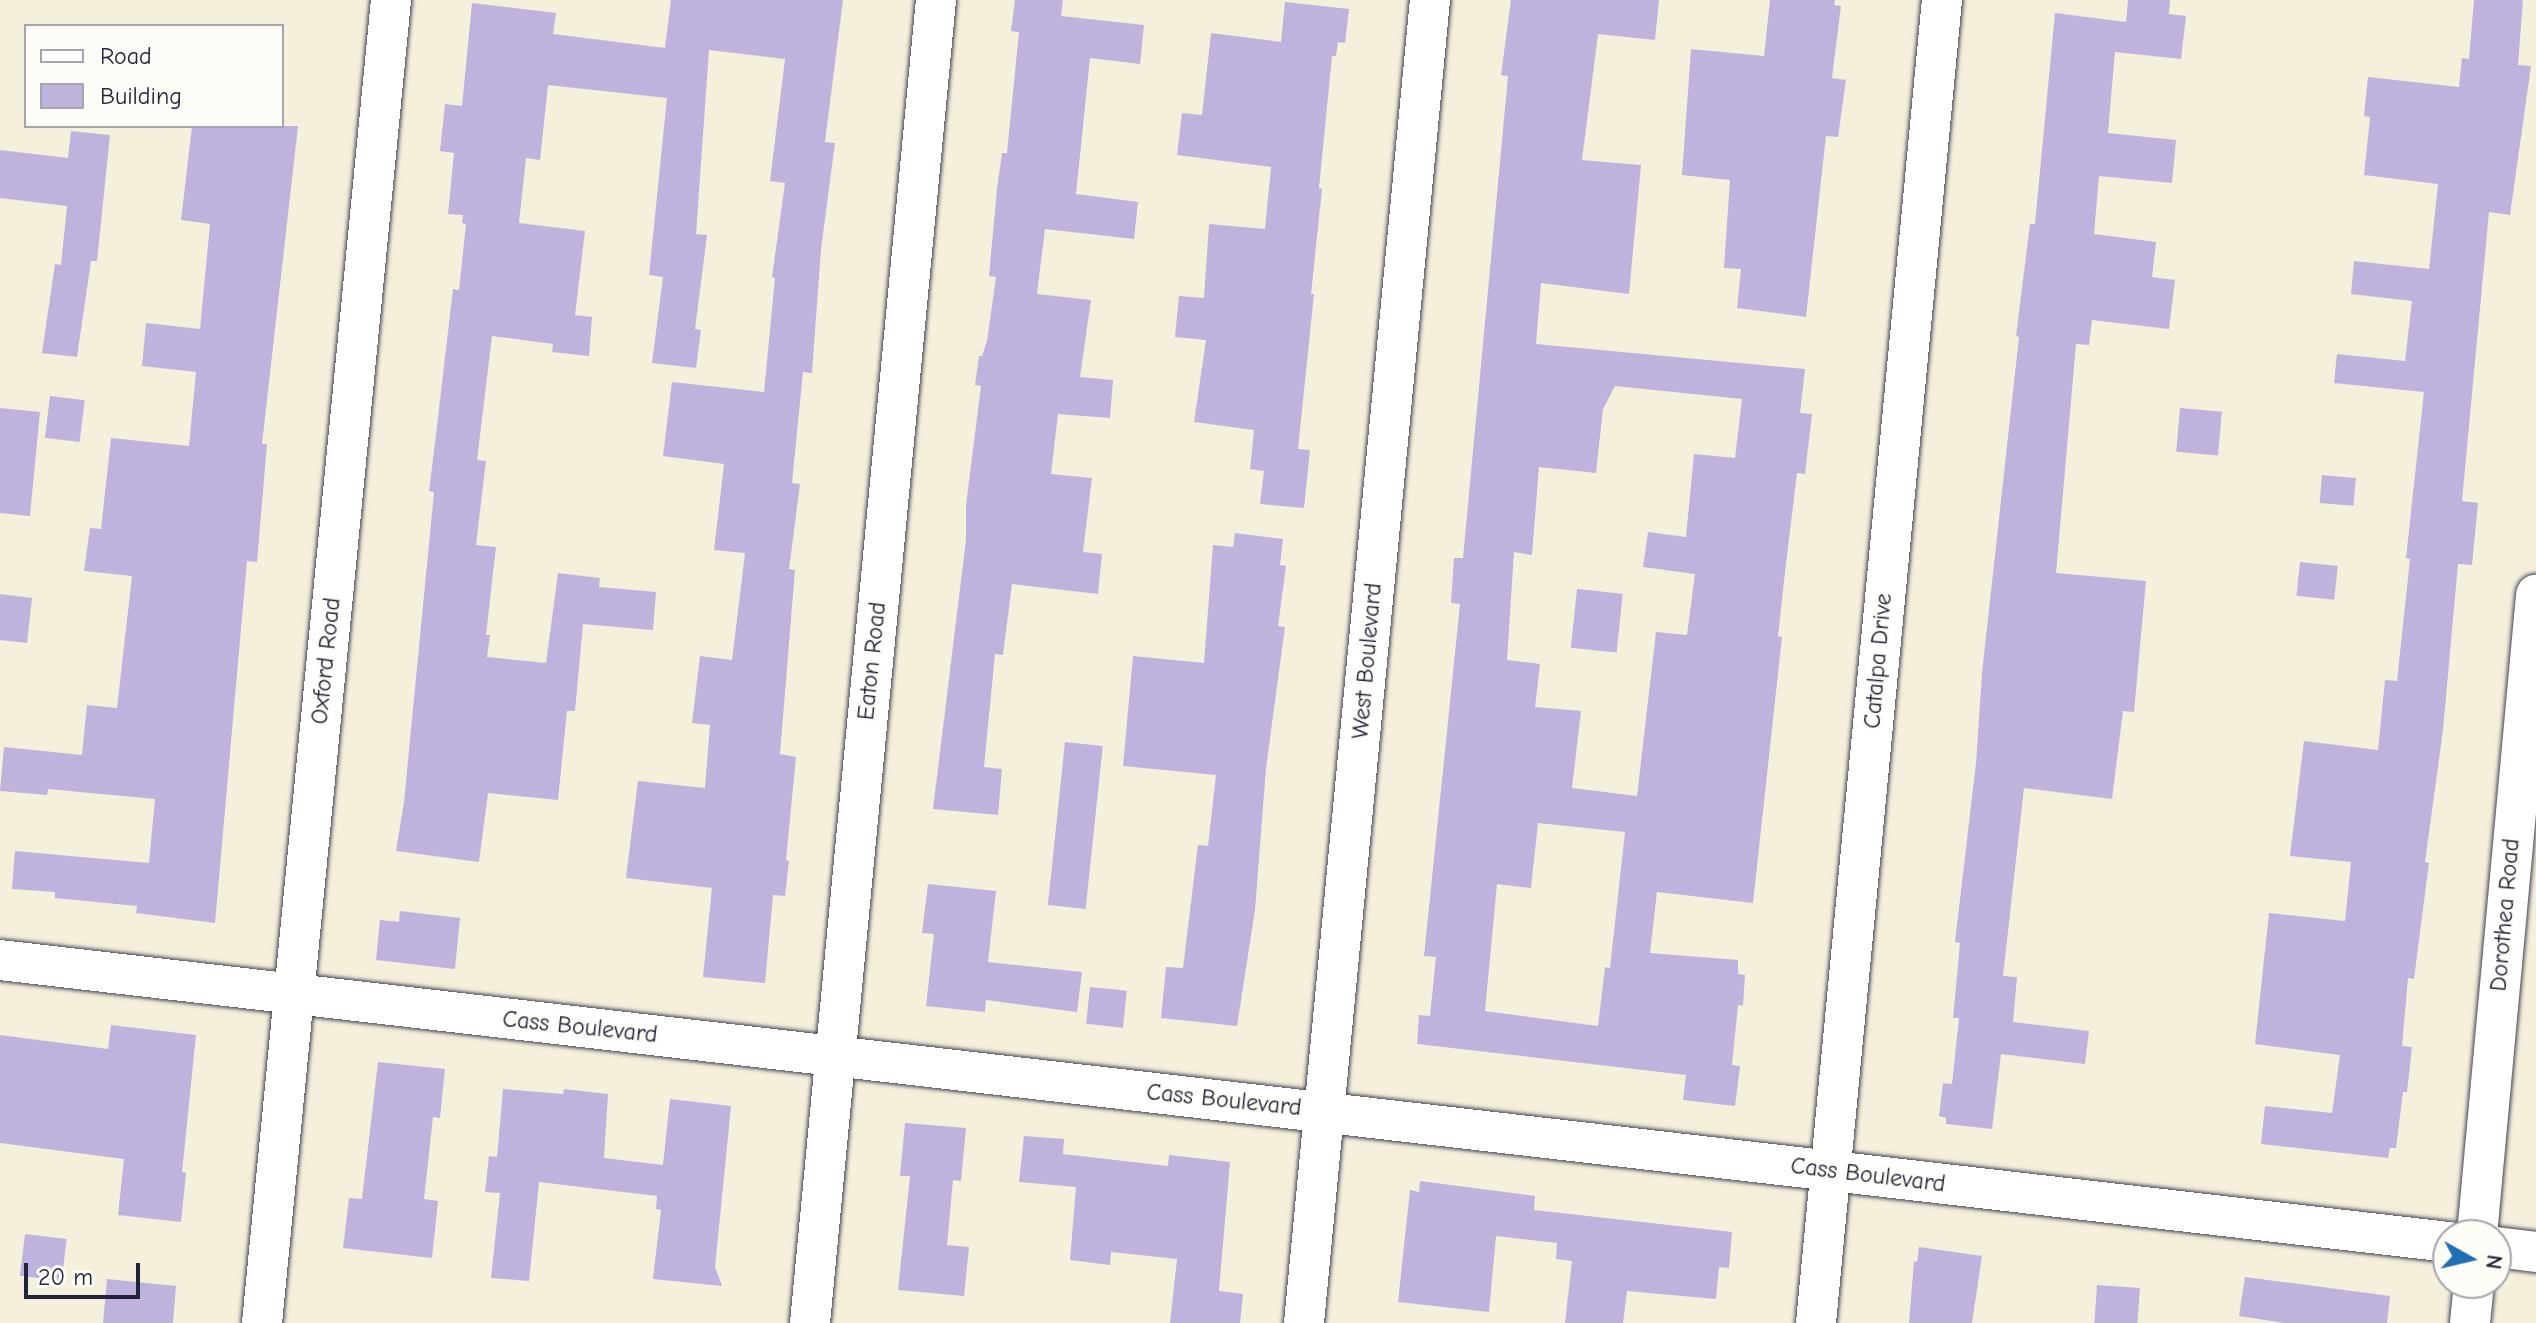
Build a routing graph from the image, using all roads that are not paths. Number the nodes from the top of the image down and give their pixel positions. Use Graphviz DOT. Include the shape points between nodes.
graph roads {
  1 [pos="391,0"];
  2 [pos="936,0"];
  3 [pos="1430,0"];
  4 [pos="1942,0"];
  5 [pos="2536,595"];
  6 [pos="2528,771"];
  7 [pos="0,960"];
  8 [pos="294,994"];
  9 [pos="835,1055"];
  10 [pos="1325,1111"];
  11 [pos="1830,1171"];
  12 [pos="2479,1219"];
  13 [pos="2432,1240"];
  14 [pos="2512,1249"];
  15 [pos="2536,1252"];
  16 [pos="2472,1299"];
  17 [pos="262,1323"];
  18 [pos="810,1323"];
  19 [pos="1304,1323"];
  20 [pos="1816,1323"];
  21 [pos="2470,1323"];
  1 -- 8 [label="street, Oxford Road"];
  2 -- 9 [label="street, Eaton Road"];
  3 -- 10 [label="street, West Boulevard"];
  4 -- 11 [label="street, Catalpa Drive"];
  5 -- 6 [label="street, Dorothea Road"];
  6 -- 12 [label="street, Dorothea Road"];
  7 -- 8 [label="street, Cass Boulevard"];
  8 -- 9 [label="street, Cass Boulevard"];
  8 -- 17 [label="street, Oxford Road"];
  9 -- 10 [label="street, Cass Boulevard"];
  9 -- 18 [label="street, Eaton Road"];
  10 -- 11 [label="street, Cass Boulevard"];
  10 -- 19 [label="street, West Boulevard"];
  11 -- 13 [label="street, Cass Boulevard"];
  11 -- 20 [label="street, Catalpa Drive"];
  14 -- 15 [label="street"];
  16 -- 21 [label="street"];
}
